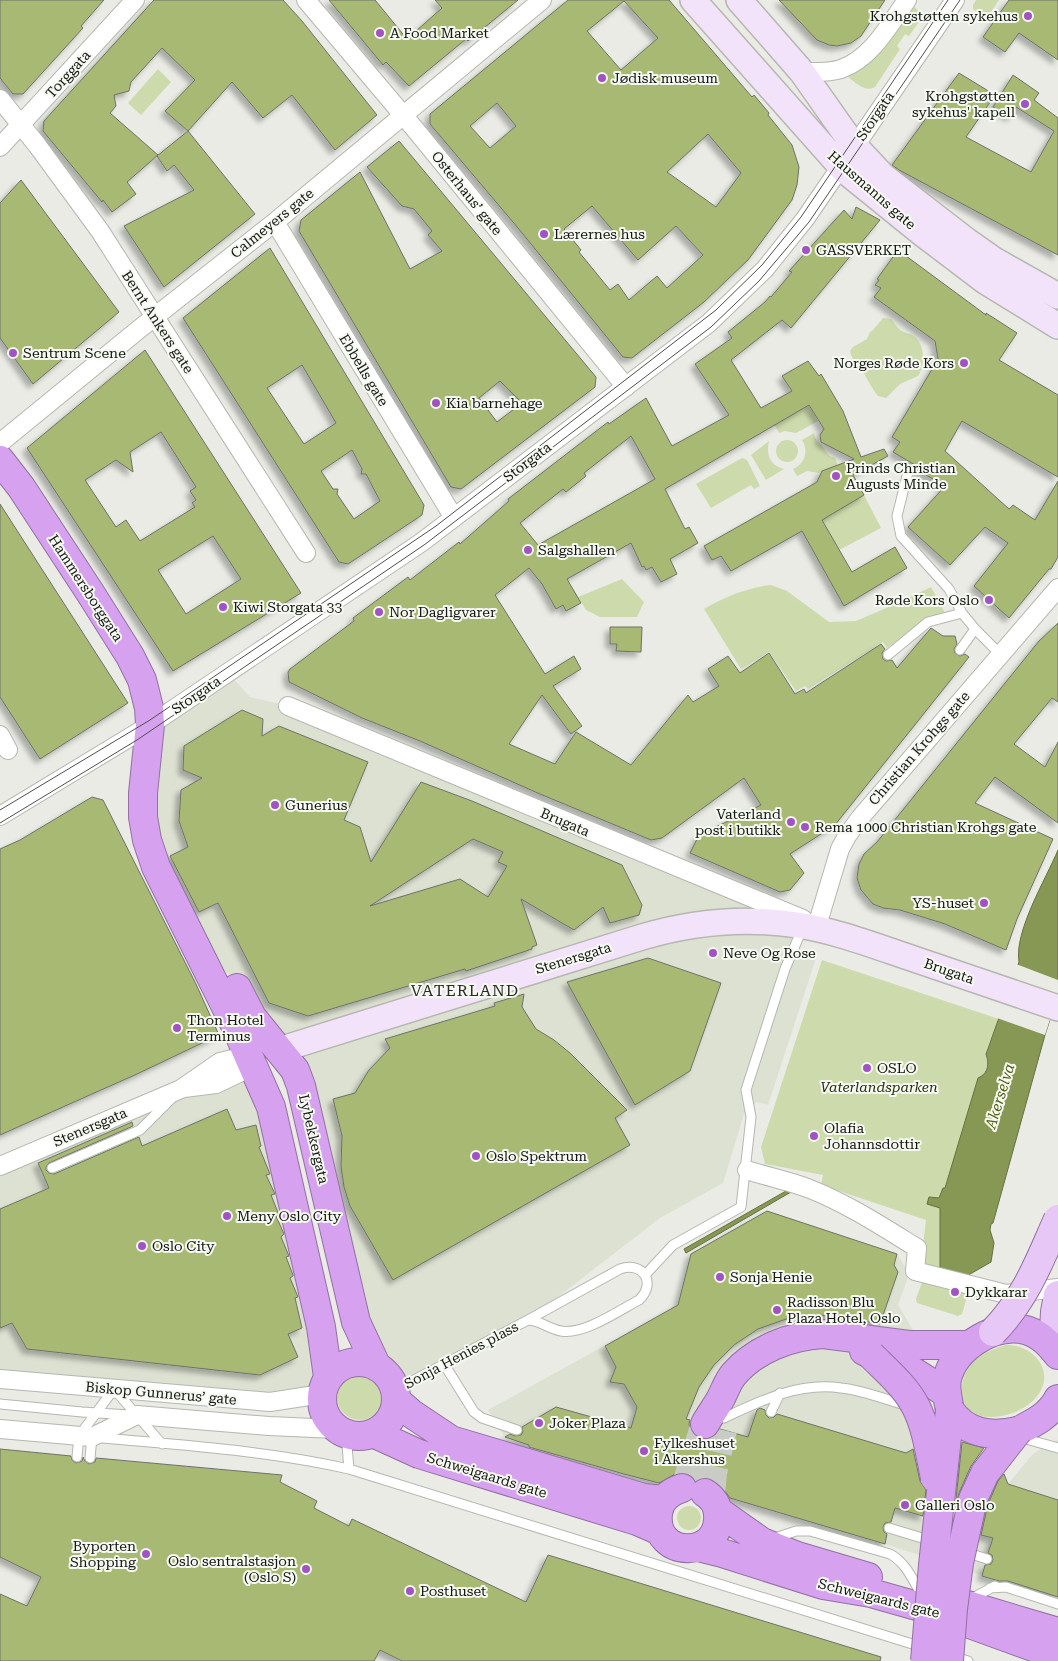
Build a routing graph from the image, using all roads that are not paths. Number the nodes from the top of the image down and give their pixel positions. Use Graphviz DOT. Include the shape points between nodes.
graph roads {
  1 [pos="135,0"];
  2 [pos="306,0"];
  3 [pos="542,0"];
  4 [pos="693,0"];
  5 [pos="739,0"];
  6 [pos="906,0"];
  7 [pos="955,0"];
  8 [pos="802,72"];
  9 [pos="0,99"];
  10 [pos="403,115"];
  11 [pos="20,124"];
  12 [pos="0,146"];
  13 [pos="855,146"];
  14 [pos="841,167"];
  15 [pos="275,222"];
  16 [pos="1058,296"];
  17 [pos="155,316"];
  18 [pos="1058,326"];
  19 [pos="626,387"];
  20 [pos="0,443"];
  21 [pos="0,460"];
  22 [pos="908,472"];
  23 [pos="454,518"];
  24 [pos="306,553"];
  25 [pos="1058,588"];
  26 [pos="962,613"];
  27 [pos="976,629"];
  28 [pos="960,650"];
  29 [pos="1000,654"];
  30 [pos="888,655"];
  31 [pos="288,706"];
  32 [pos="150,725"];
  33 [pos="0,816"];
  34 [pos="812,927"];
  35 [pos="194,942"];
  36 [pos="1056,1007"];
  37 [pos="279,1050"];
  38 [pos="252,1060"];
  39 [pos="181,1089"];
  40 [pos="0,1166"];
  41 [pos="52,1168"];
  42 [pos="747,1170"];
  43 [pos="1058,1220"];
  44 [pos="645,1275"];
  45 [pos="1058,1288"];
  46 [pos="1058,1295"];
  47 [pos="528,1320"];
  48 [pos="994,1332"];
  49 [pos="834,1335"];
  50 [pos="970,1345"];
  51 [pos="1056,1352"];
  52 [pos="871,1355"];
  53 [pos="444,1364"];
  54 [pos="377,1367"];
  55 [pos="0,1379"];
  56 [pos="325,1385"];
  57 [pos="114,1389"];
  58 [pos="780,1393"];
  59 [pos="395,1395"];
  60 [pos="1058,1399"];
  61 [pos="0,1404"];
  62 [pos="941,1408"];
  63 [pos="771,1412"];
  64 [pos="96,1413"];
  65 [pos="137,1415"];
  66 [pos="718,1417"];
  67 [pos="1038,1424"];
  68 [pos="0,1429"];
  69 [pos="517,1430"];
  70 [pos="352,1432"];
  71 [pos="85,1436"];
  72 [pos="162,1444"];
  73 [pos="1058,1448"];
  74 [pos="77,1456"];
  75 [pos="90,1458"];
  76 [pos="350,1469"];
  77 [pos="698,1497"];
  78 [pos="940,1500"];
  79 [pos="889,1528"];
  80 [pos="660,1531"];
  81 [pos="698,1547"];
  82 [pos="987,1559"];
  83 [pos="1002,1582"];
  84 [pos="823,1585"];
  85 [pos="990,1588"];
  86 [pos="963,1604"];
  87 [pos="1058,1604"];
  88 [pos="1052,1650"];
  89 [pos="925,1661"];
  90 [pos="948,1661"];
  91 [pos="968,1661"];
  92 [pos="1020,1661"];
  1 -- 11 [label="street, Torggata"];
  2 -- 10 [label="street, Osterhaus’ gate"];
  3 -- 10 [label="street, Calmeyers gate"];
  4 -- 14 [label="main road, Hausmanns gate"];
  5 -- 8 [label="main road, Hausmanns gate"];
  6 -- 8 [label="street" via="876,44 857,60 840,69"];
  7 -- 13 [label="street, Storgata"];
  8 -- 13 [label="main road, Hausmanns gate"];
  9 -- 11 [label="street, Bernt Ankers gate"];
  10 -- 15 [label="street, Calmeyers gate"];
  10 -- 19 [label="street, Osterhaus’ gate"];
  11 -- 12 [label="street, Torggata"];
  11 -- 17 [label="street, Bernt Ankers gate" via="100,230"];
  13 -- 14 [label="street, Storgata"];
  13 -- 16 [label="main road, Hausmanns gate" via="896,187 967,241"];
  14 -- 18 [label="main road, Hausmanns gate" via="985,281"];
  14 -- 19 [label="street, Storgata" via="785,245 748,286 694,335"];
  15 -- 17 [label="street, Calmeyers gate"];
  15 -- 23 [label="street, Ebbells gate"];
  17 -- 20 [label="street, Calmeyers gate"];
  17 -- 24 [label="street, Bernt Ankers gate"];
  19 -- 23 [label="street, Storgata"];
  21 -- 32 [label="highway, Hammersborggata" via="21,487 130,656 146,691"];
  22 -- 26 [label="lane" via="896,516 902,536 949,589"];
  23 -- 32 [label="street, Storgata"];
  25 -- 29 [label="street, Christian Krohgs gate"];
  26 -- 27 [label="lane"];
  26 -- 30 [label="lane" via="928,622"];
  27 -- 28 [label="lane"];
  27 -- 29 [label="lane"];
  29 -- 34 [label="street, Christian Krohgs gate" via="847,836"];
  31 -- 34 [label="street, Brugata"];
  32 -- 33 [label="street, Storgata"];
  32 -- 35 [label="highway, Lybekkergata" via="142,806 146,840"];
  34 -- 36 [label="main road, Brugata"];
  34 -- 37 [label="main road, Stenersgata" via="723,922 659,932"];
  34 -- 44 [label="lane" via="785,969 746,1090 751,1117 741,1206 673,1245"];
  35 -- 37 [label="highway, Lybekkergata" via="232,978 252,1017"];
  35 -- 38 [label="highway, Lybekkergata"];
  37 -- 38 [label="highway"];
  37 -- 54 [label="highway, Lybekkergata" via="295,1070 302,1086 356,1322"];
  38 -- 39 [label="street, Stenersgata" via="220,1062"];
  38 -- 56 [label="highway, Lybekkergata" via="271,1107 319,1318"];
  39 -- 40 [label="street, Stenersgata"];
  39 -- 41 [label="lane" via="140,1130"];
  42 -- 45 [label="street" via="809,1189 882,1226 917,1248 915,1271 1006,1294"];
  43 -- 48 [label="main road, bridge" via="1023,1295"];
  44 -- 47 [label="lane, Sonja Henies plass" via="634,1267 620,1269"];
  44 -- 47 [label="lane, Sonja Henies plass" via="647,1289 639,1300 581,1330 559,1331"];
  46 -- 51 [label="main road" via="1054,1329"];
  47 -- 53 [label="lane, Sonja Henies plass"];
  48 -- 50 [label="highway"];
  48 -- 51 [label="highway" via="1022,1329 1043,1338"];
  49 -- 50 [label="highway" via="908,1345"];
  49 -- 52 [label="highway"];
  49 -- 66 [label="highway" via="788,1340 763,1351 742,1366 726,1386"];
  50 -- 62 [label="highway" via="951,1369"];
  52 -- 62 [label="highway" via="896,1362 921,1376"];
  52 -- 78 [label="highway, bridge" via="910,1396 916,1407 925,1431"];
  53 -- 59 [label="lane, Sonja Henies plass"];
  53 -- 69 [label="lane" via="474,1412"];
  54 -- 56 [label="highway" via="367,1363 347,1364 337,1368"];
  54 -- 59 [label="highway" via="388,1376"];
  55 -- 57 [label="street, Biskop Gunnerus’ gate"];
  56 -- 57 [label="street, Biskop Gunnerus’ gate" via="270,1402"];
  56 -- 70 [label="highway" via="322,1405 328,1421"];
  57 -- 64 [label="lane"];
  57 -- 65 [label="lane"];
  58 -- 62 [label="lane" via="816,1386 843,1388"];
  58 -- 63 [label="lane"];
  58 -- 66 [label="lane"];
  59 -- 70 [label="highway" via="394,1410 383,1427"];
  59 -- 77 [label="highway, Schweigaards gate" via="412,1414 451,1440 644,1498"];
  60 -- 67 [label="highway"];
  61 -- 64 [label="lane, Biskop Gunnerus’ gate"];
  62 -- 67 [label="highway, bridge" via="975,1431 993,1434"];
  62 -- 73 [label="lane"];
  62 -- 78 [label="highway, bridge"];
  64 -- 65 [label="lane, Biskop Gunnerus’ gate"];
  64 -- 71 [label="lane"];
  65 -- 70 [label="street, Biskop Gunnerus’ gate"];
  65 -- 71 [label="street, Biskop Gunnerus’ gate"];
  65 -- 72 [label="lane"];
  67 -- 90 [label="highway, bridge" via="986,1474 973,1499 959,1563"];
  68 -- 71 [label="street"];
  70 -- 76 [label="lane"];
  70 -- 80 [label="highway, Schweigaards gate"];
  71 -- 72 [label="lane"];
  71 -- 74 [label="lane"];
  71 -- 75 [label="lane"];
  72 -- 76 [label="lane" via="268,1454"];
  76 -- 91 [label="lane"];
  77 -- 80 [label="highway" via="657,1515"];
  77 -- 81 [label="highway" via="719,1522 708,1542"];
  77 -- 86 [label="highway, Schweigaards gate" via="762,1542 797,1556"];
  78 -- 89 [label="highway, bridge"];
  79 -- 82 [label="lane"];
  80 -- 81 [label="highway, Schweigaards gate" via="680,1548"];
  81 -- 84 [label="highway, Schweigaards gate"];
  83 -- 85 [label="lane"];
  84 -- 88 [label="highway, Schweigaards gate" via="870,1593 931,1610"];
  84 -- 92 [label="highway" via="910,1620 1006,1650"];
  85 -- 86 [label="lane"];
  85 -- 87 [label="lane" via="1006,1587"];
  86 -- 88 [label="highway, Schweigaards gate" via="1020,1620 1040,1634"];
}
